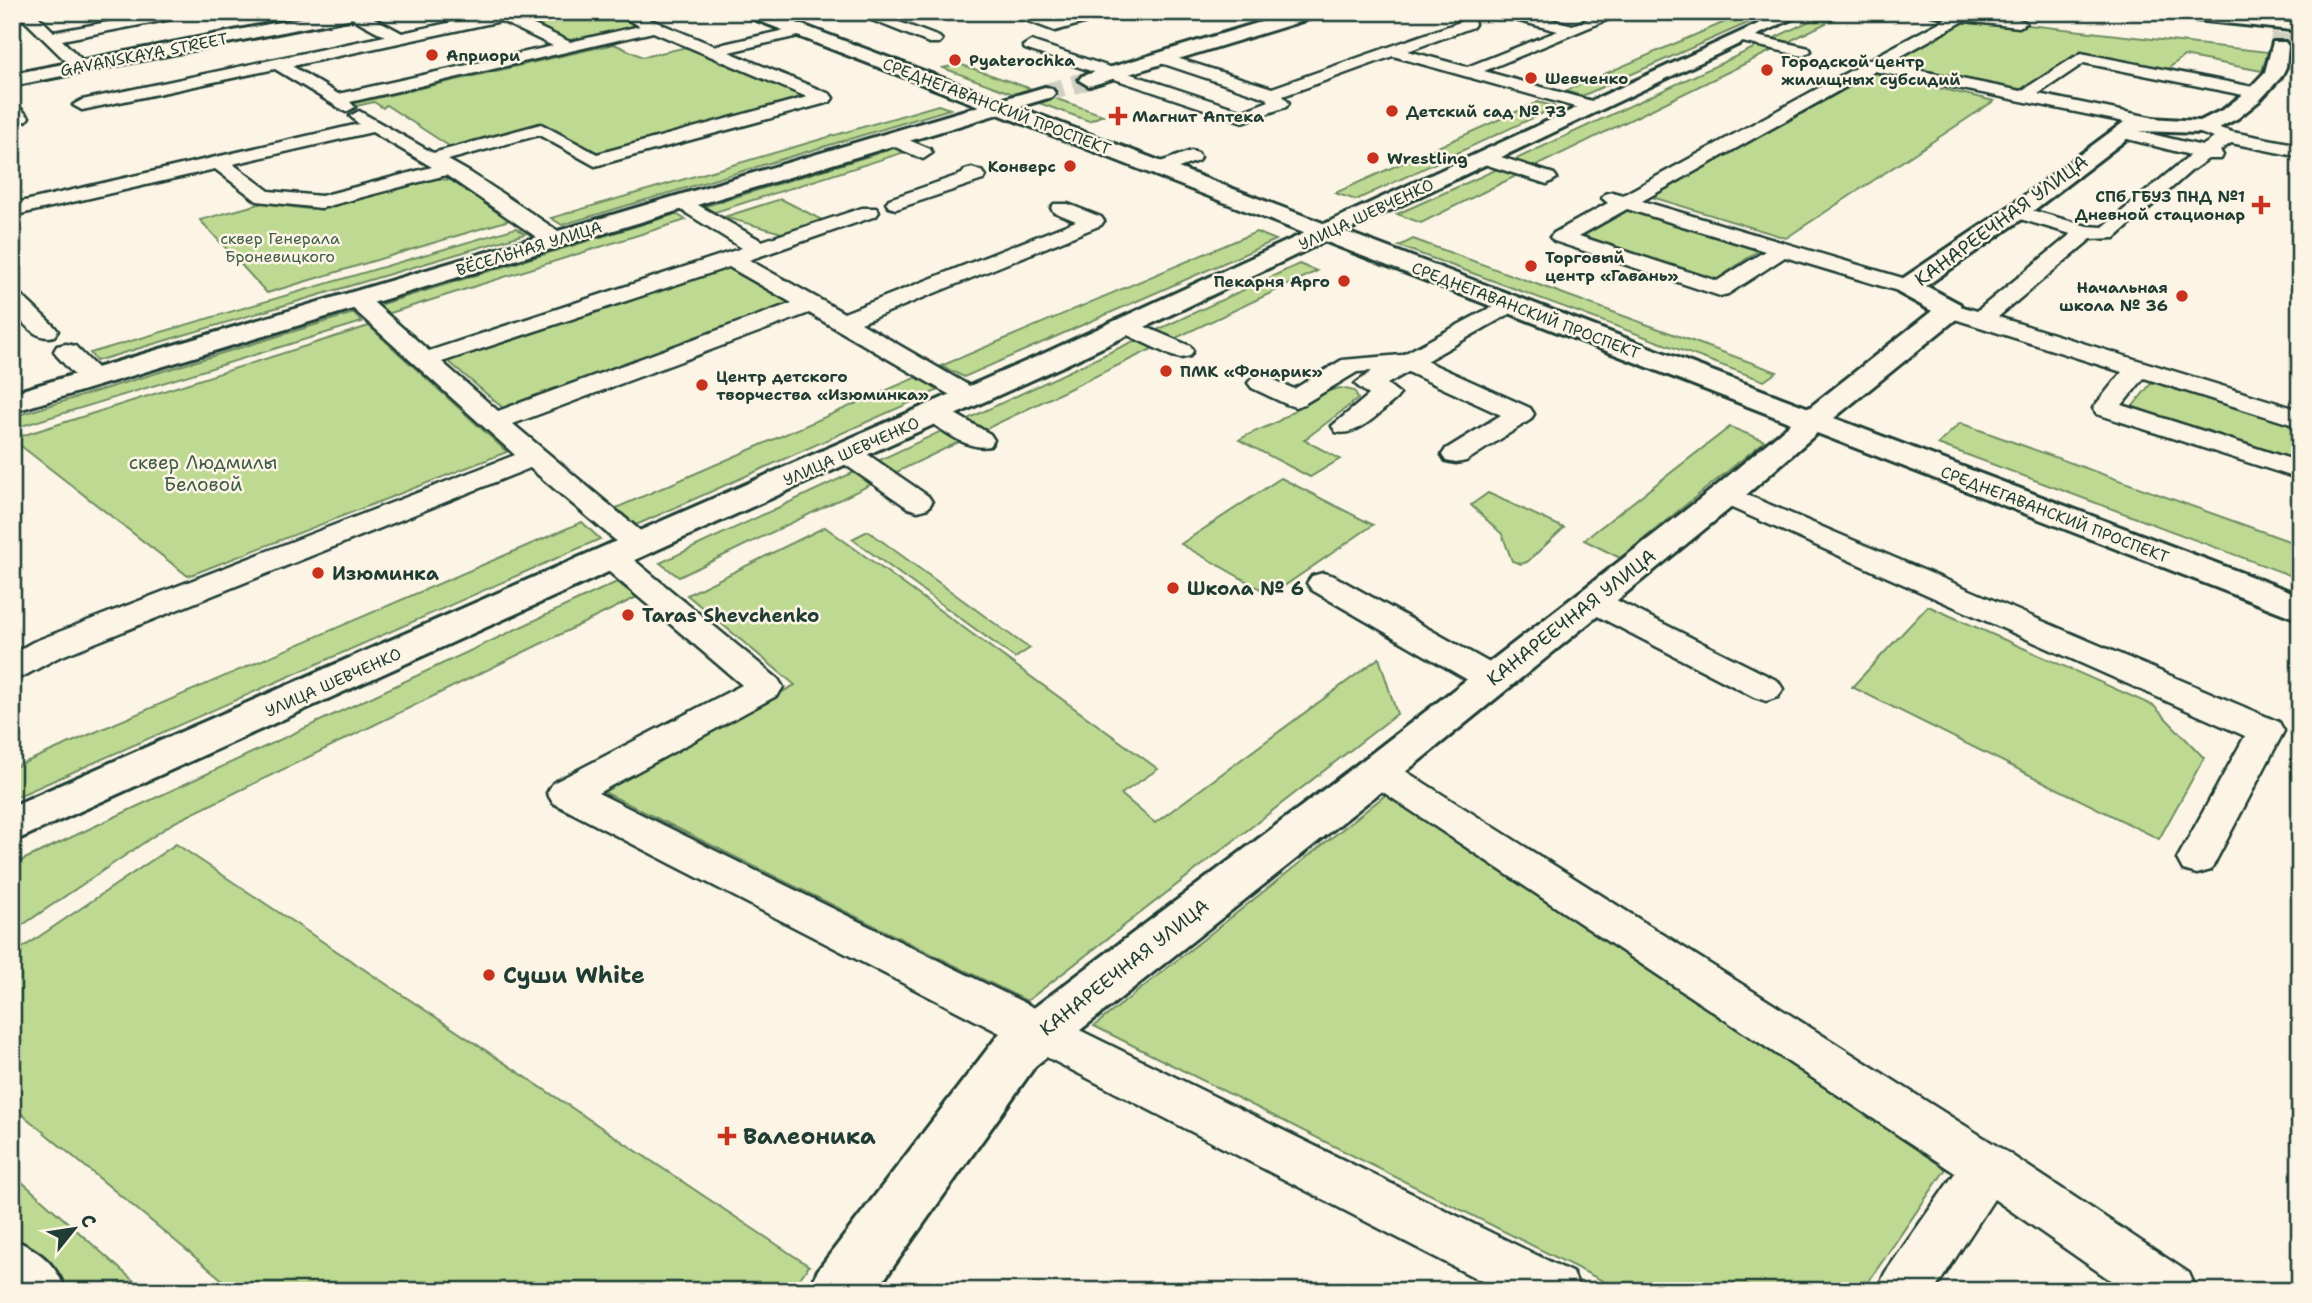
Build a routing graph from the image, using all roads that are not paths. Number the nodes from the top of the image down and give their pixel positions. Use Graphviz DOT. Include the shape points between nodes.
graph roads {
  1 [pos="187,12"];
  2 [pos="619,12"];
  3 [pos="752,12"];
  4 [pos="859,12"];
  5 [pos="1011,12"];
  6 [pos="1107,12"];
  7 [pos="1313,12"];
  8 [pos="1463,12"];
  9 [pos="1501,12"];
  10 [pos="1619,12"];
  11 [pos="1798,12"];
  12 [pos="1936,12"];
  13 [pos="2167,12"];
  14 [pos="356,13"];
  15 [pos="28,14"];
  16 [pos="508,14"];
  17 [pos="1962,16"];
  18 [pos="2300,16"];
  19 [pos="1059,20"];
  20 [pos="2018,23"];
  21 [pos="800,24"];
  22 [pos="2273,26"];
  23 [pos="2300,26"];
  24 [pos="654,27"];
  25 [pos="1574,30"];
  26 [pos="51,37"];
  27 [pos="400,38"];
  28 [pos="1743,38"];
  29 [pos="934,40"];
  30 [pos="568,47"];
  31 [pos="715,51"];
  32 [pos="1391,51"];
  33 [pos="1803,51"];
  34 [pos="1161,58"];
  35 [pos="1841,60"];
  36 [pos="278,64"];
  37 [pos="80,66"];
  38 [pos="1872,66"];
  39 [pos="1468,72"];
  40 [pos="1114,73"];
  41 [pos="12,80"];
  42 [pos="1089,80"];
  43 [pos="1045,93"];
  44 [pos="2258,93"];
  45 [pos="1272,94"];
  46 [pos="2023,97"];
  47 [pos="82,105"];
  48 [pos="999,107"];
  49 [pos="1593,107"];
  50 [pos="12,110"];
  51 [pos="354,112"];
  52 [pos="1243,117"];
  53 [pos="12,119"];
  54 [pos="2149,122"];
  55 [pos="2122,132"];
  56 [pos="1252,134"];
  57 [pos="892,139"];
  58 [pos="2206,144"];
  59 [pos="2300,151"];
  60 [pos="923,153"];
  61 [pos="1191,157"];
  62 [pos="1485,158"];
  63 [pos="431,159"];
  64 [pos="218,162"];
  65 [pos="450,168"];
  66 [pos="1160,169"];
  67 [pos="972,174"];
  68 [pos="1547,178"];
  69 [pos="1594,192"];
  70 [pos="1623,201"];
  71 [pos="682,202"];
  72 [pos="896,203"];
  73 [pos="1061,208"];
  74 [pos="12,210"];
  75 [pos="869,212"];
  76 [pos="2017,212"];
  77 [pos="2086,232"];
  78 [pos="1326,233"];
  79 [pos="556,240"];
  80 [pos="759,249"];
  81 [pos="1782,249"];
  82 [pos="731,259"];
  83 [pos="1908,287"];
  84 [pos="12,299"];
  85 [pos="357,300"];
  86 [pos="812,304"];
  87 [pos="1510,304"];
  88 [pos="1950,310"];
  89 [pos="1981,320"];
  90 [pos="842,322"];
  91 [pos="1127,326"];
  92 [pos="46,331"];
  93 [pos="66,351"];
  94 [pos="1181,351"];
  95 [pos="425,360"];
  96 [pos="1407,362"];
  97 [pos="2138,369"];
  98 [pos="1339,373"];
  99 [pos="93,379"];
  100 [pos="1368,384"];
  101 [pos="1270,390"];
  102 [pos="971,397"];
  103 [pos="12,403"];
  104 [pos="934,413"];
  105 [pos="2300,419"];
  106 [pos="1815,421"];
  107 [pos="494,422"];
  108 [pos="1345,426"];
  109 [pos="980,440"];
  110 [pos="847,453"];
  111 [pos="1455,456"];
  112 [pos="534,457"];
  113 [pos="2300,471"];
  114 [pos="1726,495"];
  115 [pos="918,502"];
  116 [pos="626,552"];
  117 [pos="1323,583"];
  118 [pos="1591,600"];
  119 [pos="2300,608"];
  120 [pos="12,668"];
  121 [pos="1492,679"];
  122 [pos="1766,689"];
  123 [pos="1378,771"];
  124 [pos="12,825"];
  125 [pos="2197,859"];
  126 [pos="1041,1032"];
  127 [pos="1987,1167"];
  128 [pos="12,1269"];
  129 [pos="36,1291"];
  130 [pos="839,1291"];
  131 [pos="1555,1291"];
  132 [pos="1903,1291"];
  133 [pos="2171,1291"];
  1 -- 26 [label="lane"];
  2 -- 24 [label="lane"];
  3 -- 21 [label="street, СРЕДНЕГАВАНСКИЙ ПРОСПЕКТ"];
  4 -- 29 [label="lane"];
  5 -- 19 [label="lane"];
  6 -- 19 [label="lane"];
  7 -- 34 [label="street"];
  8 -- 32 [label="lane" via="1468,24"];
  9 -- 25 [label="lane"];
  10 -- 25 [label="lane"];
  11 -- 28 [label="street, УЛИЦА ШЕВЧЕНКО"];
  12 -- 17 [label="lane"];
  13 -- 22 [label="street"];
  14 -- 27 [label="lane"];
  14 -- 37 [label="street, GAVANSKAYA STREET"];
  15 -- 26 [label="lane"];
  16 -- 27 [label="lane"];
  16 -- 30 [label="lane"];
  17 -- 20 [label="lane"];
  17 -- 38 [label="lane"];
  18 -- 22 [label="street"];
  19 -- 40 [label="lane" via="1025,41"];
  21 -- 31 [label="lane"];
  21 -- 48 [label="street, СРЕДНЕГАВАНСКИЙ ПРОСПЕКТ"];
  22 -- 23 [label="street"];
  22 -- 44 [label="street" via="2275,72"];
  24 -- 30 [label="lane"];
  24 -- 31 [label="lane"];
  25 -- 39 [label="lane"];
  26 -- 37 [label="lane"];
  27 -- 36 [label="lane"];
  28 -- 33 [label="lane"];
  28 -- 49 [label="street, УЛИЦА ШЕВЧЕНКО"];
  30 -- 51 [label="lane"];
  31 -- 63 [label="lane" via="824,99 595,160 541,130"];
  32 -- 39 [label="lane"];
  32 -- 45 [label="lane"];
  34 -- 40 [label="street"];
  34 -- 45 [label="lane"];
  35 -- 38 [label="lane"];
  36 -- 47 [label="lane"];
  36 -- 51 [label="lane"];
  37 -- 41 [label="street, GAVANSKAYA STREET"];
  38 -- 46 [label="lane"];
  38 -- 70 [label="lane"];
  39 -- 49 [label="lane"];
  40 -- 42 [label="street"];
  40 -- 52 [label="lane"];
  43 -- 48 [label="street, ВЁСЕЛЬНАЯ УЛИЦА"];
  44 -- 46 [label="lane" via="2081,58"];
  44 -- 58 [label="street" via="2222,119"];
  45 -- 52 [label="lane" via="1280,103"];
  46 -- 54 [label="lane"];
  48 -- 57 [label="street, ВЁСЕЛЬНАЯ УЛИЦА"];
  48 -- 66 [label="street, СРЕДНЕГАВАНСКИЙ ПРОСПЕКТ"];
  49 -- 62 [label="street, УЛИЦА ШЕВЧЕНКО"];
  50 -- 53 [label="lane" via="20,117"];
  51 -- 63 [label="lane"];
  51 -- 64 [label="lane"];
  52 -- 56 [label="lane" via="1223,124"];
  54 -- 55 [label="street, КАНАРЕЕЧНАЯ УЛИЦА"];
  54 -- 58 [label="street, КАНАРЕЕЧНАЯ УЛИЦА"];
  55 -- 58 [label="lane"];
  55 -- 76 [label="street, КАНАРЕЕЧНАЯ УЛИЦА"];
  57 -- 60 [label="lane"];
  57 -- 71 [label="street, ВЁСЕЛЬНАЯ УЛИЦА"];
  58 -- 59 [label="lane" via="2228,136"];
  58 -- 77 [label="lane" via="2108,234"];
  61 -- 66 [label="lane"];
  62 -- 68 [label="lane"];
  62 -- 78 [label="street, УЛИЦА ШЕВЧЕНКО"];
  63 -- 65 [label="lane"];
  64 -- 65 [label="lane" via="264,197 321,202"];
  64 -- 74 [label="lane"];
  65 -- 79 [label="lane"];
  66 -- 78 [label="street, СРЕДНЕГАВАНСКИЙ ПРОСПЕКТ"];
  67 -- 72 [label="lane" via="976,176"];
  69 -- 70 [label="lane"];
  70 -- 81 [label="lane"];
  70 -- 81 [label="lane" via="1562,237 1720,289"];
  71 -- 79 [label="street, ВЁСЕЛЬНАЯ УЛИЦА"];
  71 -- 80 [label="lane"];
  73 -- 90 [label="lane" via="1094,221"];
  75 -- 80 [label="lane"];
  76 -- 77 [label="lane"];
  76 -- 83 [label="street, КАНАРЕЕЧНАЯ УЛИЦА"];
  77 -- 89 [label="lane"];
  78 -- 87 [label="street, СРЕДНЕГАВАНСКИЙ ПРОСПЕКТ"];
  78 -- 91 [label="street, УЛИЦА ШЕВЧЕНКО"];
  79 -- 85 [label="street, ВЁСЕЛЬНАЯ УЛИЦА"];
  80 -- 82 [label="lane"];
  81 -- 83 [label="lane"];
  82 -- 86 [label="lane"];
  82 -- 95 [label="lane"];
  83 -- 88 [label="street, КАНАРЕЕЧНАЯ УЛИЦА"];
  84 -- 92 [label="lane"];
  85 -- 95 [label="lane"];
  85 -- 99 [label="street, ВЁСЕЛЬНАЯ УЛИЦА"];
  86 -- 90 [label="lane"];
  86 -- 107 [label="lane"];
  87 -- 96 [label="lane"];
  87 -- 106 [label="street, СРЕДНЕГАВАНСКИЙ ПРОСПЕКТ"];
  88 -- 89 [label="lane"];
  88 -- 106 [label="street, КАНАРЕЕЧНАЯ УЛИЦА"];
  89 -- 97 [label="lane"];
  90 -- 102 [label="lane"];
  91 -- 94 [label="lane"];
  91 -- 102 [label="street, УЛИЦА ШЕВЧЕНКО"];
  93 -- 99 [label="lane"];
  95 -- 107 [label="lane"];
  96 -- 98 [label="lane" via="1351,365"];
  96 -- 100 [label="lane"];
  96 -- 111 [label="lane" via="1521,414"];
  97 -- 105 [label="lane"];
  97 -- 113 [label="lane" via="2106,408"];
  98 -- 100 [label="lane"];
  98 -- 101 [label="lane" via="1294,398"];
  99 -- 103 [label="street, ВЁСЕЛЬНАЯ УЛИЦА"];
  100 -- 108 [label="lane" via="1387,394"];
  102 -- 104 [label="street, УЛИЦА ШЕВЧЕНКО"];
  104 -- 109 [label="lane"];
  104 -- 110 [label="street, УЛИЦА ШЕВЧЕНКО"];
  106 -- 114 [label="street, КАНАРЕЕЧНАЯ УЛИЦА"];
  106 -- 119 [label="street, СРЕДНЕГАВАНСКИЙ ПРОСПЕКТ"];
  107 -- 112 [label="lane"];
  110 -- 115 [label="lane"];
  110 -- 116 [label="street, УЛИЦА ШЕВЧЕНКО"];
  112 -- 116 [label="lane"];
  112 -- 120 [label="lane" via="45,650"];
  114 -- 118 [label="street, КАНАРЕЕЧНАЯ УЛИЦА"];
  114 -- 125 [label="lane" via="2266,731"];
  116 -- 124 [label="street, УЛИЦА ШЕВЧЕНКО"];
  116 -- 126 [label="lane" via="766,687 566,793"];
  117 -- 121 [label="lane"];
  118 -- 121 [label="street, КАНАРЕЕЧНАЯ УЛИЦА"];
  118 -- 122 [label="lane"];
  121 -- 123 [label="street, КАНАРЕЕЧНАЯ УЛИЦА"];
  123 -- 126 [label="street, КАНАРЕЕЧНАЯ УЛИЦА"];
  123 -- 127 [label="lane"];
  126 -- 130 [label="street, КАНАРЕЕЧНАЯ УЛИЦА" via="1017,1050"];
  126 -- 131 [label="lane"];
  127 -- 132 [label="lane"];
  127 -- 133 [label="lane"];
  128 -- 129 [label="street"];
}
